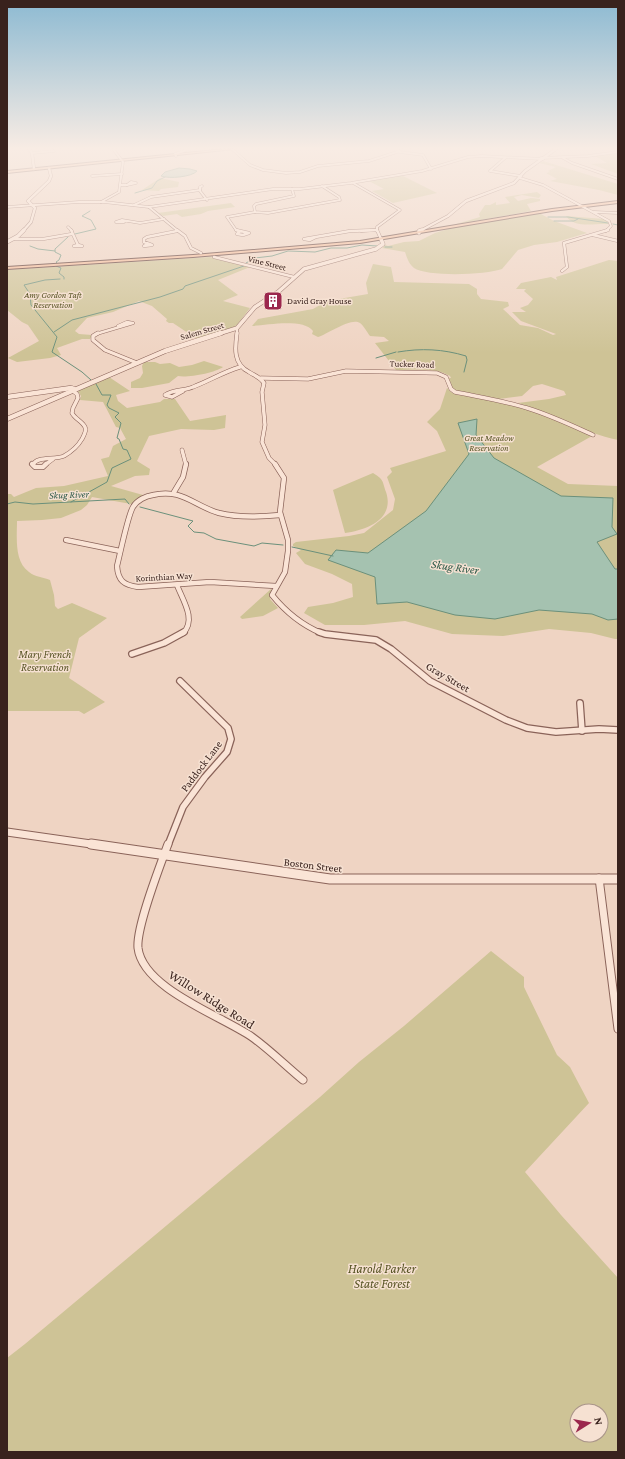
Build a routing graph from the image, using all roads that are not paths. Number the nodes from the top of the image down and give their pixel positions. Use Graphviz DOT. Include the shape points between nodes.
graph roads {
  1 [pos="32,217"];
  2 [pos="162,217"];
  3 [pos="227,217"];
  4 [pos="391,217"];
  5 [pos="446,217"];
  6 [pos="512,217"];
  7 [pos="603,217"];
  8 [pos="164,219"];
  9 [pos="124,222"];
  10 [pos="64,226"];
  11 [pos="377,230"];
  12 [pos="177,231"];
  13 [pos="239,232"];
  14 [pos="419,233"];
  15 [pos="72,234"];
  16 [pos="593,234"];
  17 [pos="316,236"];
  18 [pos="14,239"];
  19 [pos="381,239"];
  20 [pos="618,241"];
  21 [pos="7,242"];
  22 [pos="147,244"];
  23 [pos="78,245"];
  24 [pos="201,253"];
  25 [pos="214,257"];
  26 [pos="7,268"];
  27 [pos="562,270"];
  28 [pos="294,277"];
  29 [pos="118,326"];
  30 [pos="237,328"];
  31 [pos="137,363"];
  32 [pos="240,367"];
  33 [pos="261,378"];
  34 [pos="74,390"];
  35 [pos="183,391"];
  36 [pos="7,397"];
  37 [pos="7,419"];
  38 [pos="593,435"];
  39 [pos="182,450"];
  40 [pos="53,459"];
  41 [pos="174,492"];
  42 [pos="280,515"];
  43 [pos="66,540"];
  44 [pos="120,551"];
  45 [pos="177,585"];
  46 [pos="276,586"];
  47 [pos="132,654"];
  48 [pos="180,681"];
  49 [pos="580,703"];
  50 [pos="618,730"];
  51 [pos="582,731"];
  52 [pos="7,832"];
  53 [pos="164,855"];
  54 [pos="599,878"];
  55 [pos="618,878"];
  56 [pos="618,1029"];
  57 [pos="303,1080"];
  1 -- 18 [label="street" via="31,222"];
  2 -- 8 [label="street"];
  3 -- 13 [label="street"];
  4 -- 11 [label="street" via="377,226"];
  5 -- 14 [label="street"];
  6 -- 14 [label="main road"];
  7 -- 16 [label="street" via="611,226 608,230"];
  8 -- 9 [label="street" via="142,223"];
  8 -- 12 [label="street"];
  10 -- 15 [label="street" via="72,230"];
  11 -- 17 [label="street"];
  11 -- 19 [label="street"];
  12 -- 22 [label="street" via="147,237 144,240"];
  12 -- 24 [label="street" via="188,241 191,248"];
  14 -- 19 [label="main road"];
  15 -- 18 [label="street" via="43,239"];
  15 -- 23 [label="street"];
  16 -- 20 [label="street"];
  16 -- 27 [label="street" via="564,243 567,265"];
  18 -- 21 [label="street"];
  19 -- 26 [label="main road" via="259,251"];
  19 -- 28 [label="street, Salem Street" via="383,244 376,249 314,265"];
  25 -- 28 [label="street, Vine Street"];
  28 -- 30 [label="street, Salem Street" via="278,292 255,307"];
  29 -- 31 [label="street" via="98,332 93,340 105,350"];
  30 -- 31 [label="street, Salem Street" via="178,346"];
  30 -- 32 [label="street" via="234,347"];
  31 -- 34 [label="street, Salem Street"];
  32 -- 33 [label="street" via="245,372"];
  32 -- 35 [label="street" via="223,371 207,382"];
  33 -- 38 [label="street, Tucker Road" via="308,379 347,371 437,373 446,377 455,392 528,408"];
  33 -- 42 [label="street" via="264,384 262,392 265,425 262,442 269,458 282,473 284,481"];
  34 -- 36 [label="street" via="70,388"];
  34 -- 37 [label="street, Salem Street"];
  34 -- 40 [label="street" via="78,398 73,413 85,425 86,430 76,448 66,455"];
  39 -- 41 [label="street" via="187,470"];
  40 -- 40 [label="street" via="37,460 33,465 42,467"];
  41 -- 42 [label="street" via="223,514 253,517"];
  41 -- 44 [label="street, Korinthian Way" via="156,494 136,502 130,512"];
  42 -- 46 [label="street" via="288,540 288,551 285,572"];
  43 -- 44 [label="street"];
  44 -- 45 [label="street, Korinthian Way" via="118,576 125,584 144,587"];
  45 -- 46 [label="street, Korinthian Way" via="210,582"];
  45 -- 47 [label="street" via="188,616 188,628 176,638"];
  46 -- 51 [label="street, Gray Street" via="272,595 281,606 317,632 368,638 384,644 430,681 506,720 541,731"];
  48 -- 53 [label="street, Paddock Lane" via="227,726 231,739 227,752 184,806"];
  49 -- 51 [label="street"];
  50 -- 51 [label="street, Gray Street"];
  52 -- 53 [label="street, Boston Street"];
  53 -- 54 [label="street, Boston Street" via="330,879"];
  53 -- 57 [label="street, Willow Ridge Road" via="139,931 140,957 152,975 170,990 244,1032"];
  54 -- 55 [label="street, Boston Street"];
  54 -- 56 [label="street"];
}
